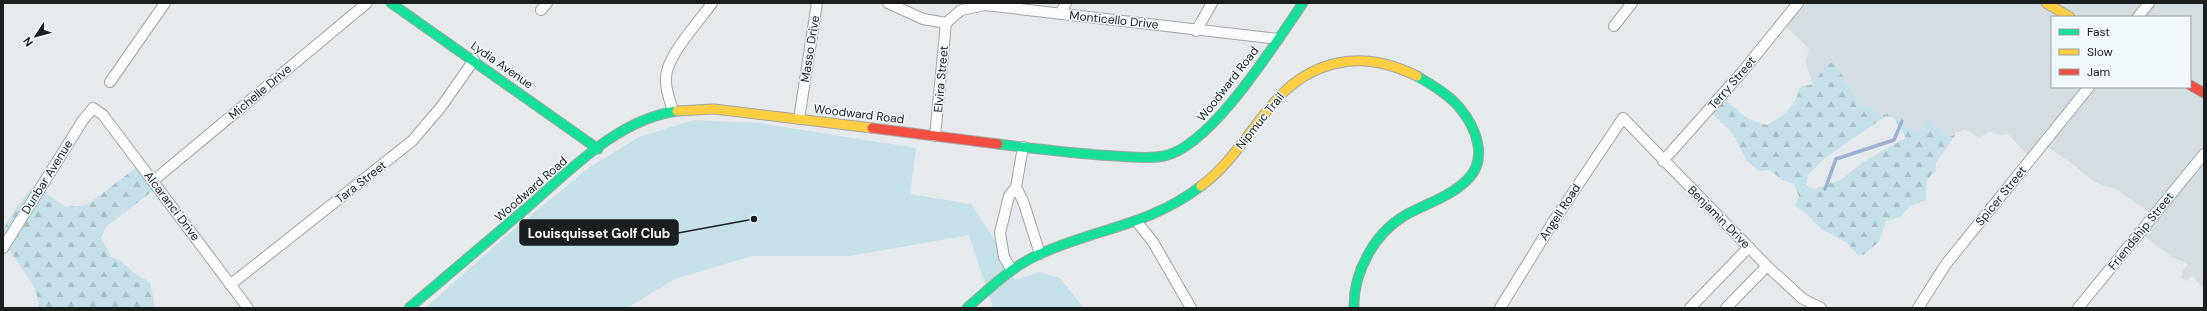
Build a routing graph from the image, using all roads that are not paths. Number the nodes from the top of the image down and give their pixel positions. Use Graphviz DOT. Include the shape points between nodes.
graph roads {
  1 [pos="164,3"];
  2 [pos="367,3"];
  3 [pos="391,3"];
  4 [pos="712,3"];
  5 [pos="817,3"];
  6 [pos="888,3"];
  7 [pos="1066,3"];
  8 [pos="1212,3"];
  9 [pos="1303,3"];
  10 [pos="1632,3"];
  11 [pos="1798,3"];
  12 [pos="2046,3"];
  13 [pos="2149,3"];
  14 [pos="1060,14"];
  15 [pos="2068,16"];
  16 [pos="2139,16"];
  17 [pos="946,23"];
  18 [pos="1614,26"];
  19 [pos="1196,31"];
  20 [pos="1278,39"];
  21 [pos="474,60"];
  22 [pos="110,82"];
  23 [pos="2191,86"];
  24 [pos="2088,88"];
  25 [pos="2204,93"];
  26 [pos="93,108"];
  27 [pos="673,111"];
  28 [pos="1624,118"];
  29 [pos="799,119"];
  30 [pos="935,136"];
  31 [pos="1023,147"];
  32 [pos="598,148"];
  33 [pos="2204,154"];
  34 [pos="1662,161"];
  35 [pos="153,181"];
  36 [pos="1016,187"];
  37 [pos="1137,222"];
  38 [pos="1749,247"];
  39 [pos="3,248"];
  40 [pos="1040,254"];
  41 [pos="1767,266"];
  42 [pos="1012,269"];
  43 [pos="230,285"];
  44 [pos="248,308"];
  45 [pos="408,308"];
  46 [pos="967,308"];
  47 [pos="1191,308"];
  48 [pos="1354,308"];
  49 [pos="1500,308"];
  50 [pos="1690,308"];
  51 [pos="1726,308"];
  52 [pos="1820,308"];
  53 [pos="1918,308"];
  54 [pos="2078,308"];
  1 -- 22 [label="street"];
  2 -- 35 [label="street, Michelle Drive"];
  3 -- 21 [label="street, Lydia Avenue"];
  4 -- 27 [label="street" via="676,52 667,69 665,80"];
  5 -- 29 [label="street, Masso Drive"];
  6 -- 17 [label="street" via="923,19"];
  7 -- 14 [label="street"];
  8 -- 19 [label="street"];
  9 -- 20 [label="street, Woodward Road"];
  10 -- 18 [label="street"];
  11 -- 34 [label="street, Terry Street" via="1743,71"];
  12 -- 15 [label="street"];
  13 -- 16 [label="street"];
  14 -- 17 [label="street, Monticello Drive" via="985,5 961,10"];
  14 -- 19 [label="street, Monticello Drive"];
  17 -- 30 [label="street, Elvira Street"];
  19 -- 20 [label="street, Monticello Drive"];
  20 -- 31 [label="street, Woodward Road" via="1217,120 1186,146 1166,156 1150,158 1096,155"];
  21 -- 32 [label="street, Lydia Avenue"];
  21 -- 43 [label="street, Tara Street" via="441,107 412,141"];
  23 -- 25 [label="street"];
  24 -- 53 [label="street, Spicer Street" via="1946,264"];
  26 -- 35 [label="street, Alcaranci Drive" via="103,115"];
  26 -- 39 [label="street, Dunbar Avenue" via="82,120"];
  27 -- 29 [label="street, Woodward Road" via="714,109"];
  27 -- 32 [label="street, Woodward Road" via="638,122"];
  28 -- 34 [label="street, Benjamin Drive"];
  28 -- 49 [label="street, Angell Road" via="1555,219"];
  29 -- 30 [label="street, Woodward Road"];
  30 -- 31 [label="street, Woodward Road"];
  31 -- 36 [label="street"];
  32 -- 45 [label="street, Woodward Road"];
  33 -- 54 [label="street, Friendship Street"];
  34 -- 38 [label="street, Benjamin Drive"];
  35 -- 43 [label="street, Alcaranci Drive"];
  36 -- 40 [label="street" via="1024,201"];
  36 -- 42 [label="street" via="1009,196 1000,233 1004,257"];
  37 -- 40 [label="street, Nipmuc Trail" via="1098,232"];
  37 -- 47 [label="street" via="1153,242"];
  37 -- 48 [label="street, Nipmuc Trail" via="1187,196 1224,167 1286,88 1299,79 1332,65 1370,60 1405,70 1430,85 1459,108 1477,140 1480,155 1477,170 1458,188 1407,214 1381,235 1362,267"];
  38 -- 41 [label="street, Benjamin Drive"];
  38 -- 50 [label="street"];
  40 -- 42 [label="street, Nipmuc Trail"];
  41 -- 51 [label="street"];
  41 -- 52 [label="street, Benjamin Drive" via="1803,299"];
  42 -- 46 [label="street, Nipmuc Trail"];
  43 -- 44 [label="street, Alcaranci Drive"];
}
